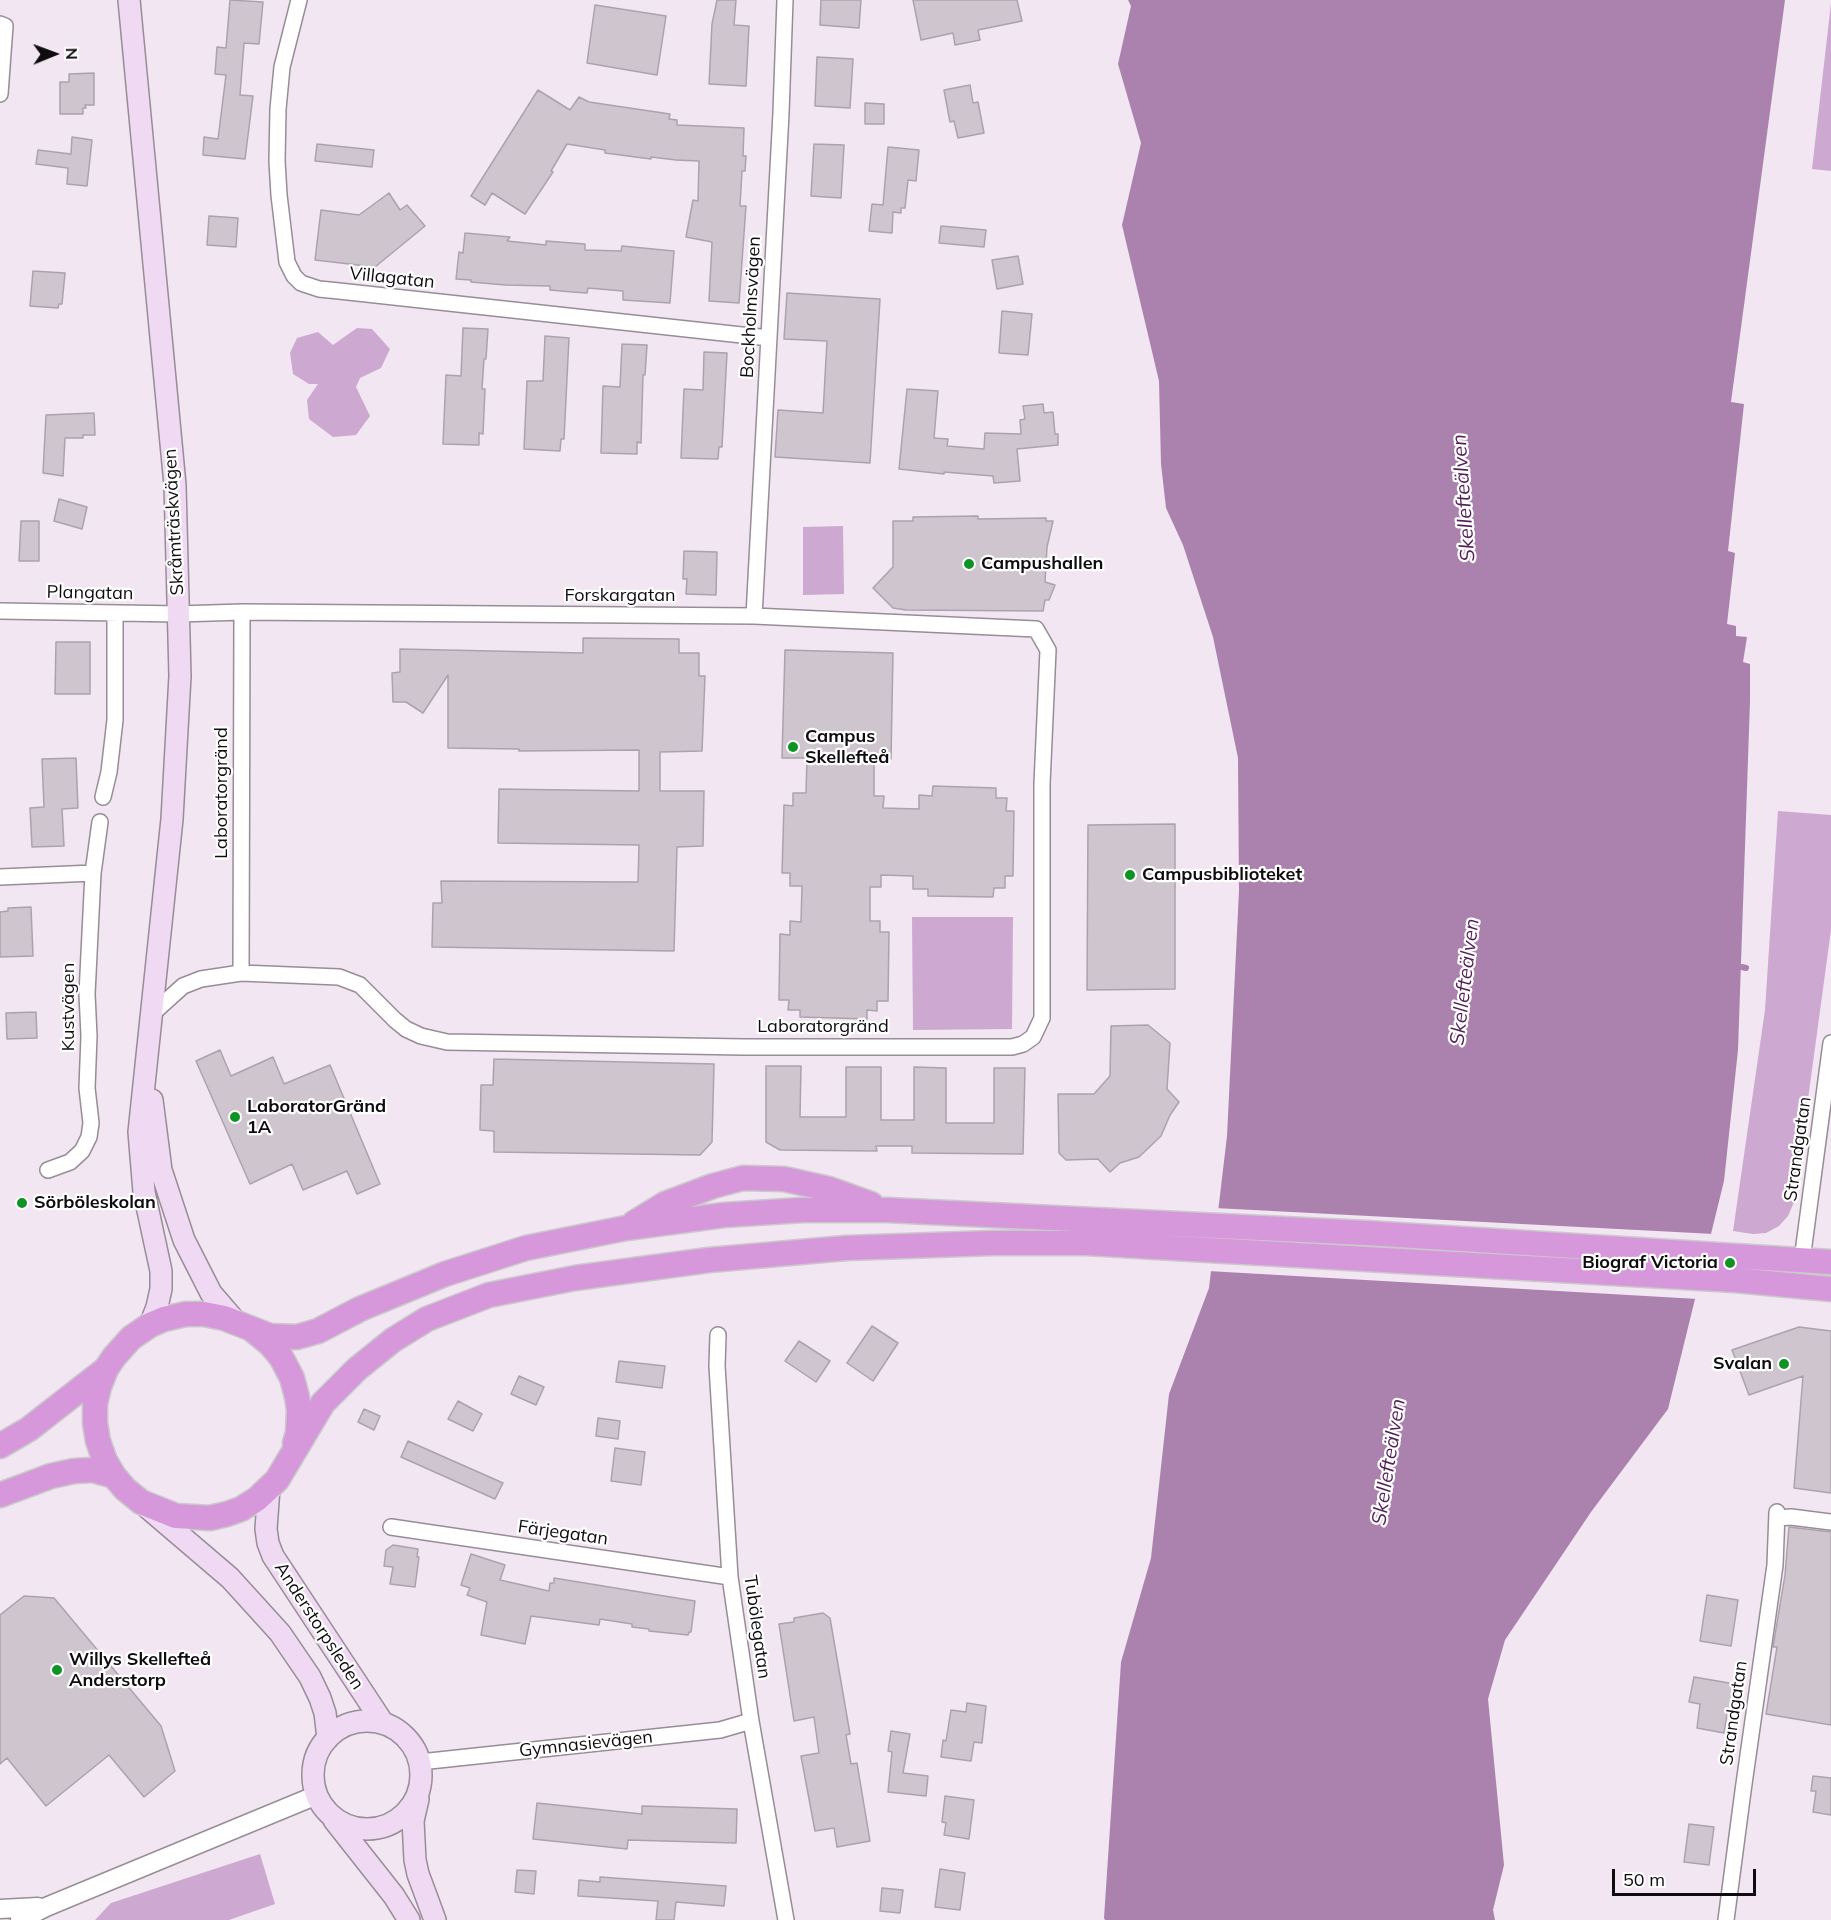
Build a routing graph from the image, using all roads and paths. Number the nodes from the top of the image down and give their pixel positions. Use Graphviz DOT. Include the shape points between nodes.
graph roads {
  1 [pos="129,0"];
  2 [pos="299,0"];
  3 [pos="785,0"];
  4 [pos="0,24"];
  5 [pos="0,94"];
  6 [pos="769,338"];
  7 [pos="0,611"];
  8 [pos="242,612"];
  9 [pos="115,613"];
  10 [pos="179,614"];
  11 [pos="754,616"];
  12 [pos="1048,650"];
  13 [pos="103,797"];
  14 [pos="100,822"];
  15 [pos="93,873"];
  16 [pos="0,877"];
  17 [pos="241,973"];
  18 [pos="152,1014"];
  19 [pos="1831,1043"];
  20 [pos="148,1044"];
  21 [pos="48,1170"];
  22 [pos="887,1210"];
  23 [pos="627,1228"];
  24 [pos="1166,1236"];
  25 [pos="1802,1260"];
  26 [pos="1831,1262"];
  27 [pos="1736,1268"];
  28 [pos="1831,1289"];
  29 [pos="240,1323"];
  30 [pos="150,1325"];
  31 [pos="718,1335"];
  32 [pos="106,1370"];
  33 [pos="0,1446"];
  34 [pos="114,1476"];
  35 [pos="275,1481"];
  36 [pos="0,1495"];
  37 [pos="141,1502"];
  38 [pos="1831,1522"];
  39 [pos="391,1527"];
  40 [pos="730,1577"];
  41 [pos="751,1721"];
  42 [pos="383,1723"];
  43 [pos="328,1738"];
  44 [pos="420,1762"];
  45 [pos="419,1791"];
  46 [pos="320,1802"];
  47 [pos="46,1907"];
  48 [pos="0,1909"];
  49 [pos="20,1920"];
  50 [pos="409,1920"];
  51 [pos="435,1920"];
  52 [pos="786,1920"];
  53 [pos="1726,1920"];
  1 -- 10 [label="main road, Skråmträskvägen" via="175,485"];
  2 -- 6 [label="street, Villagatan" via="282,67 277,161 287,262 301,283 319,289"];
  3 -- 6 [label="street, Bockholmsvägen"];
  4 -- 5 [label="street" via="5,26"];
  6 -- 11 [label="street, Bockholmsvägen"];
  7 -- 9 [label="street, Plangatan"];
  8 -- 10 [label="street, Forskargatan"];
  8 -- 11 [label="street, Forskargatan"];
  8 -- 17 [label="street, Laboratorgränd"];
  9 -- 10 [label="street, Plangatan"];
  9 -- 13 [label="street" via="115,720"];
  10 -- 18 [label="main road, Skråmträskvägen" via="180,676 172,819"];
  11 -- 12 [label="street, Forskargatan" via="1036,629"];
  12 -- 17 [label="street, Laboratorgränd" via="1042,784 1042,1018 1033,1037 1023,1044 744,1047 447,1042 406,1029 360,985 339,977"];
  14 -- 15 [label="street, Kustvägen"];
  15 -- 16 [label="street"];
  15 -- 21 [label="street, Kustvägen" via="87,993 89,1137 70,1162"];
  17 -- 18 [label="street, Laboratorgränd" via="183,986"];
  18 -- 20 [label="main road, Skråmträskvägen"];
  19 -- 25 [label="street, Strandgatan"];
  20 -- 29 [label="main road, Skråmträskvägen" via="154,1120 165,1180 184,1240 212,1293"];
  20 -- 30 [label="main road, Skråmträskvägen" via="140,1163 161,1271 161,1289"];
  22 -- 23 [label="highway" via="724,1215"];
  22 -- 23 [label="highway" via="829,1189 784,1179 743,1178 665,1204"];
  22 -- 24 [label="highway"];
  23 -- 29 [label="highway" via="526,1248 445,1274 297,1337 270,1336"];
  24 -- 27 [label="highway"];
  24 -- 35 [label="highway" via="1086,1243 846,1248 709,1260 575,1278 489,1295 427,1320 393,1340 357,1369 323,1403"];
  25 -- 26 [label="highway"];
  25 -- 27 [label="highway"];
  27 -- 28 [label="highway"];
  29 -- 30 [label="highway" via="186,1314"];
  29 -- 35 [label="highway" via="280,1357 297,1397 298,1433"];
  30 -- 32 [label="highway" via="119,1349"];
  31 -- 40 [label="street, Tubölegatan"];
  32 -- 33 [label="highway" via="29,1429"];
  32 -- 34 [label="highway" via="95,1404 95,1424 105,1461"];
  34 -- 36 [label="highway" via="93,1470 74,1471"];
  34 -- 37 [label="highway"];
  35 -- 37 [label="highway" via="241,1509 210,1518 176,1516"];
  35 -- 42 [label="main road, Anderstorpsleden" via="266,1529 273,1556"];
  37 -- 43 [label="main road, Anderstorpsleden" via="230,1578 280,1633 320,1698"];
  38 -- 53 [label="street, Strandgatan" via="1777,1515 1775,1565"];
  39 -- 40 [label="street, Färjegatan"];
  40 -- 41 [label="street, Tubölegatan"];
  41 -- 44 [label="street, Gymnasievägen" via="720,1730"];
  41 -- 52 [label="street, Tubölegatan"];
  42 -- 43 [label="main road" via="357,1722"];
  42 -- 44 [label="main road" via="406,1737"];
  43 -- 46 [label="main road" via="315,1760 313,1780"];
  44 -- 45 [label="main road"];
  45 -- 46 [label="main road" via="406,1814 391,1825 376,1829 343,1824"];
  45 -- 51 [label="main road" via="413,1821 415,1860"];
  46 -- 47 [label="street"];
  46 -- 50 [label="main road"];
  47 -- 48 [label="street"];
  47 -- 49 [label="street"];
}
